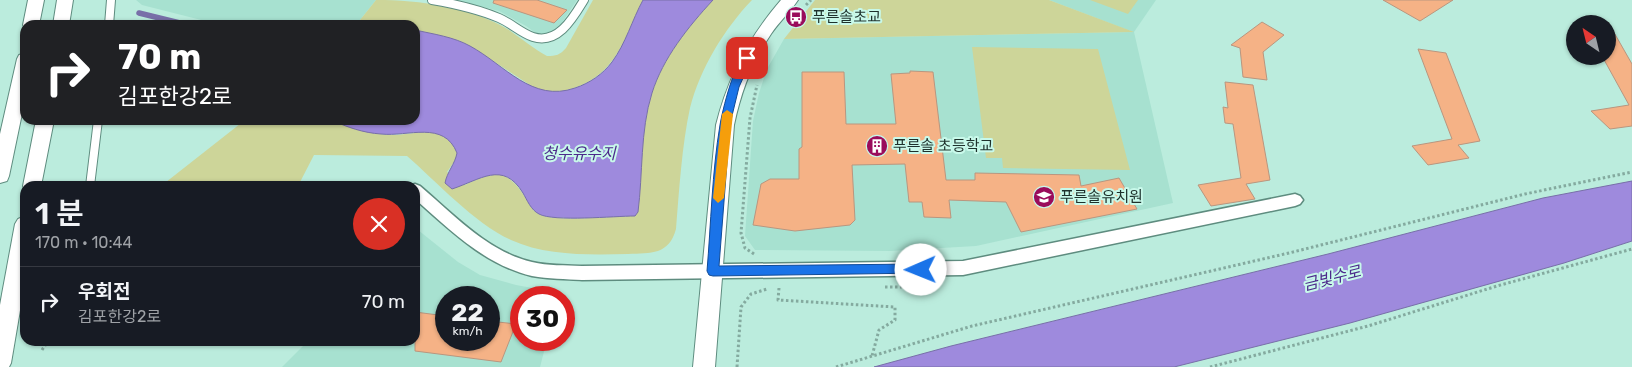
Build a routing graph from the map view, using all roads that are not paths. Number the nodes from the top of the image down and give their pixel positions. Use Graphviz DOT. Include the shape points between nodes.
graph roads {
  1 [pos="36,0"];
  2 [pos="65,0"];
  3 [pos="111,0"];
  4 [pos="432,0"];
  5 [pos="584,0"];
  6 [pos="796,5"];
  7 [pos="32,20"];
  8 [pos="62,20"];
  9 [pos="109,20"];
  10 [pos="20,82"];
  11 [pos="44,125"];
  12 [pos="97,125"];
  13 [pos="0,176"];
  14 [pos="33,181"];
  15 [pos="91,181"];
  16 [pos="420,194"];
  17 [pos="1295,200"];
  18 [pos="20,252"];
  19 [pos="713,271"];
  20 [pos="0,363"];
  21 [pos="704,367"];
  1 -- 7 [label="street"];
  2 -- 8 [label="street"];
  3 -- 9 [label="lane"];
  4 -- 5 [label="lane" via="498,17 533,37 541,38 558,35"];
  6 -- 19 [label="street" via="758,38 734,87 725,124"];
  10 -- 13 [label="street"];
  11 -- 14 [label="street"];
  12 -- 15 [label="lane"];
  16 -- 19 [label="street" via="482,246 507,260 532,268 582,273"];
  17 -- 19 [label="street" via="963,268"];
  18 -- 20 [label="street"];
  19 -- 21 [label="street"];
}
